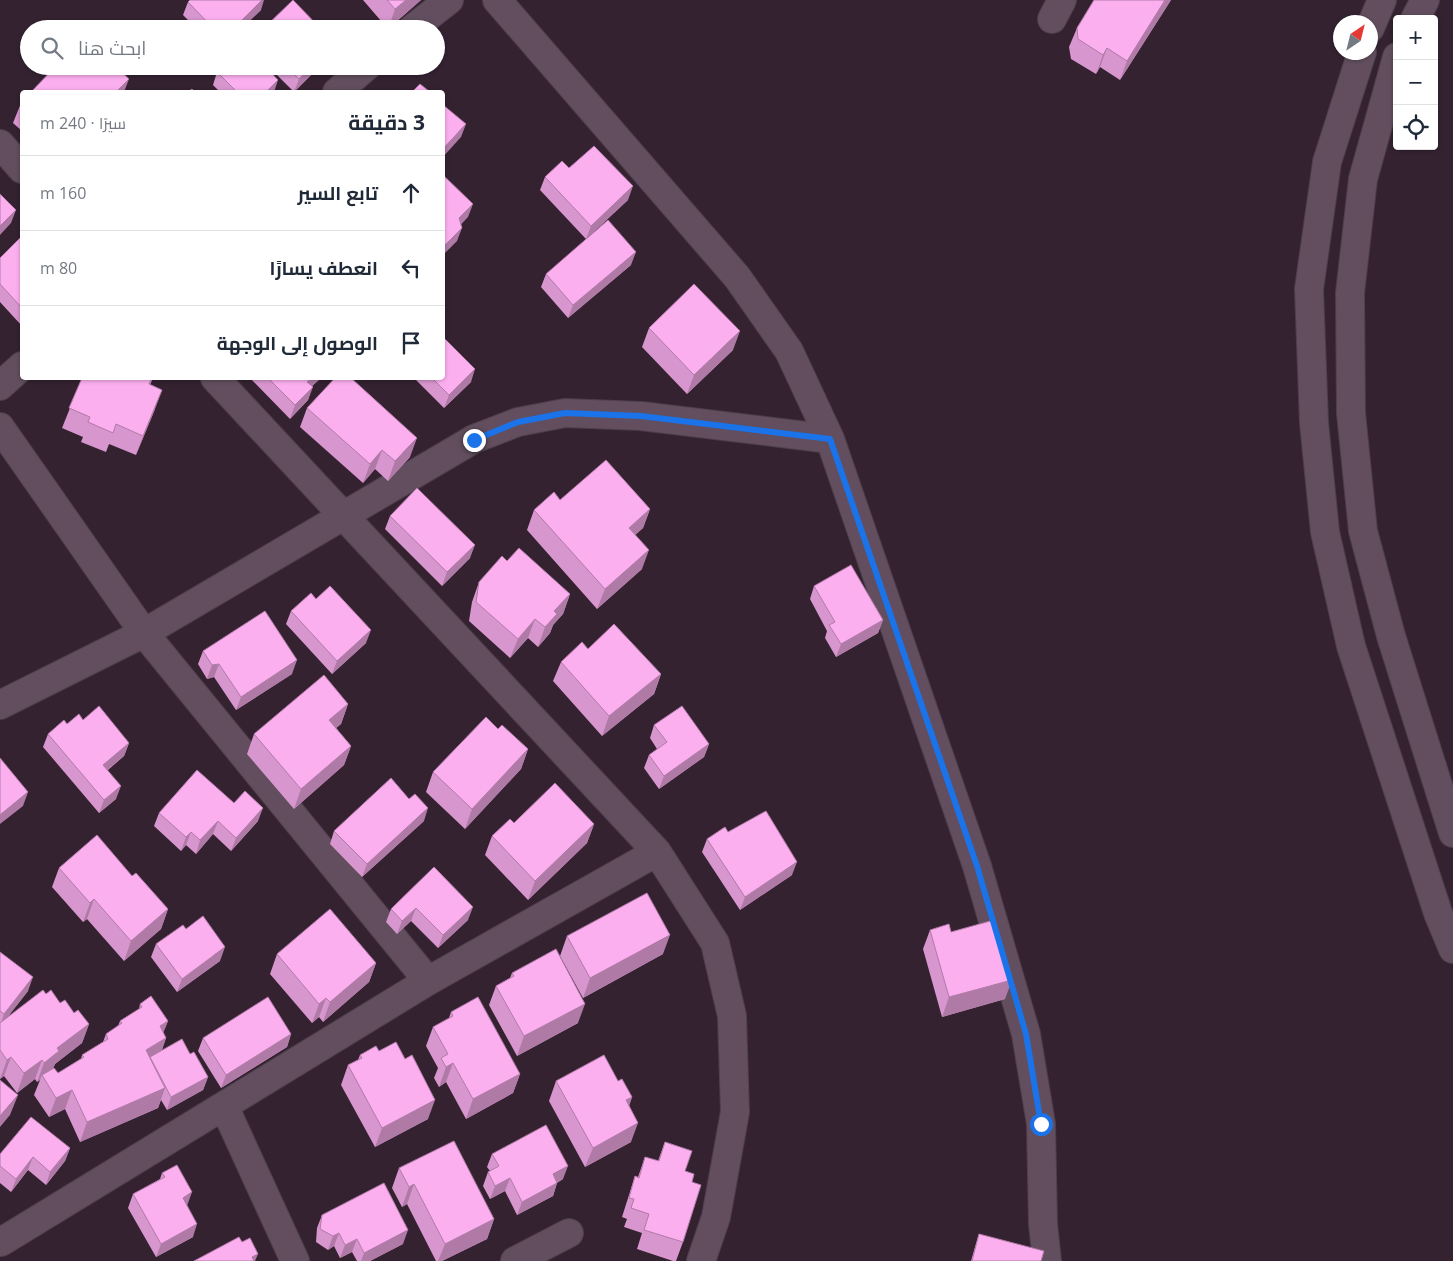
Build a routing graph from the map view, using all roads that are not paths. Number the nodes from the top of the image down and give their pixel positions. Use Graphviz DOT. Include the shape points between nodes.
graph roads {
  1 [pos="449,0"];
  2 [pos="497,0"];
  3 [pos="1382,0"];
  4 [pos="1425,0"];
  5 [pos="1376,15"];
  6 [pos="1418,15"];
  7 [pos="423,20"];
  8 [pos="1359,60"];
  9 [pos="1396,60"];
  10 [pos="357,75"];
  11 [pos="339,90"];
  12 [pos="0,144"];
  13 [pos="20,167"];
  14 [pos="20,368"];
  15 [pos="217,380"];
  16 [pos="0,386"];
  17 [pos="0,427"];
  18 [pos="830,439"];
  19 [pos="343,515"];
  20 [pos="144,633"];
  21 [pos="0,705"];
  22 [pos="1453,833"];
  23 [pos="657,852"];
  24 [pos="1453,949"];
  25 [pos="428,981"];
  26 [pos="224,1106"];
  27 [pos="569,1233"];
  28 [pos="0,1242"];
  29 [pos="8,1261"];
  30 [pos="295,1261"];
  31 [pos="515,1261"];
  32 [pos="702,1261"];
  33 [pos="1047,1261"];
  1 -- 7 [label="street"];
  2 -- 18 [label="street" via="737,277 789,351"];
  3 -- 5 [label="street"];
  4 -- 6 [label="street"];
  8 -- 24 [label="street" via="1327,162 1309,289 1315,433 1325,532 1351,646 1438,913"];
  9 -- 22 [label="street" via="1363,178 1350,293 1350,413 1363,531 1391,636"];
  10 -- 11 [label="street"];
  12 -- 13 [label="street"];
  14 -- 16 [label="street"];
  15 -- 19 [label="street"];
  17 -- 20 [label="street"];
  18 -- 19 [label="street" via="641,416 565,413 518,422 474,440"];
  18 -- 33 [label="street" via="977,866 1026,1034 1041,1124"];
  19 -- 20 [label="street"];
  19 -- 23 [label="street"];
  20 -- 21 [label="street"];
  20 -- 25 [label="street"];
  23 -- 25 [label="street"];
  23 -- 32 [label="street" via="715,943 732,1016 735,1112 716,1217"];
  25 -- 26 [label="street"];
  26 -- 28 [label="street"];
  26 -- 30 [label="street"];
  27 -- 31 [label="street"];
  28 -- 29 [label="street"];
}
